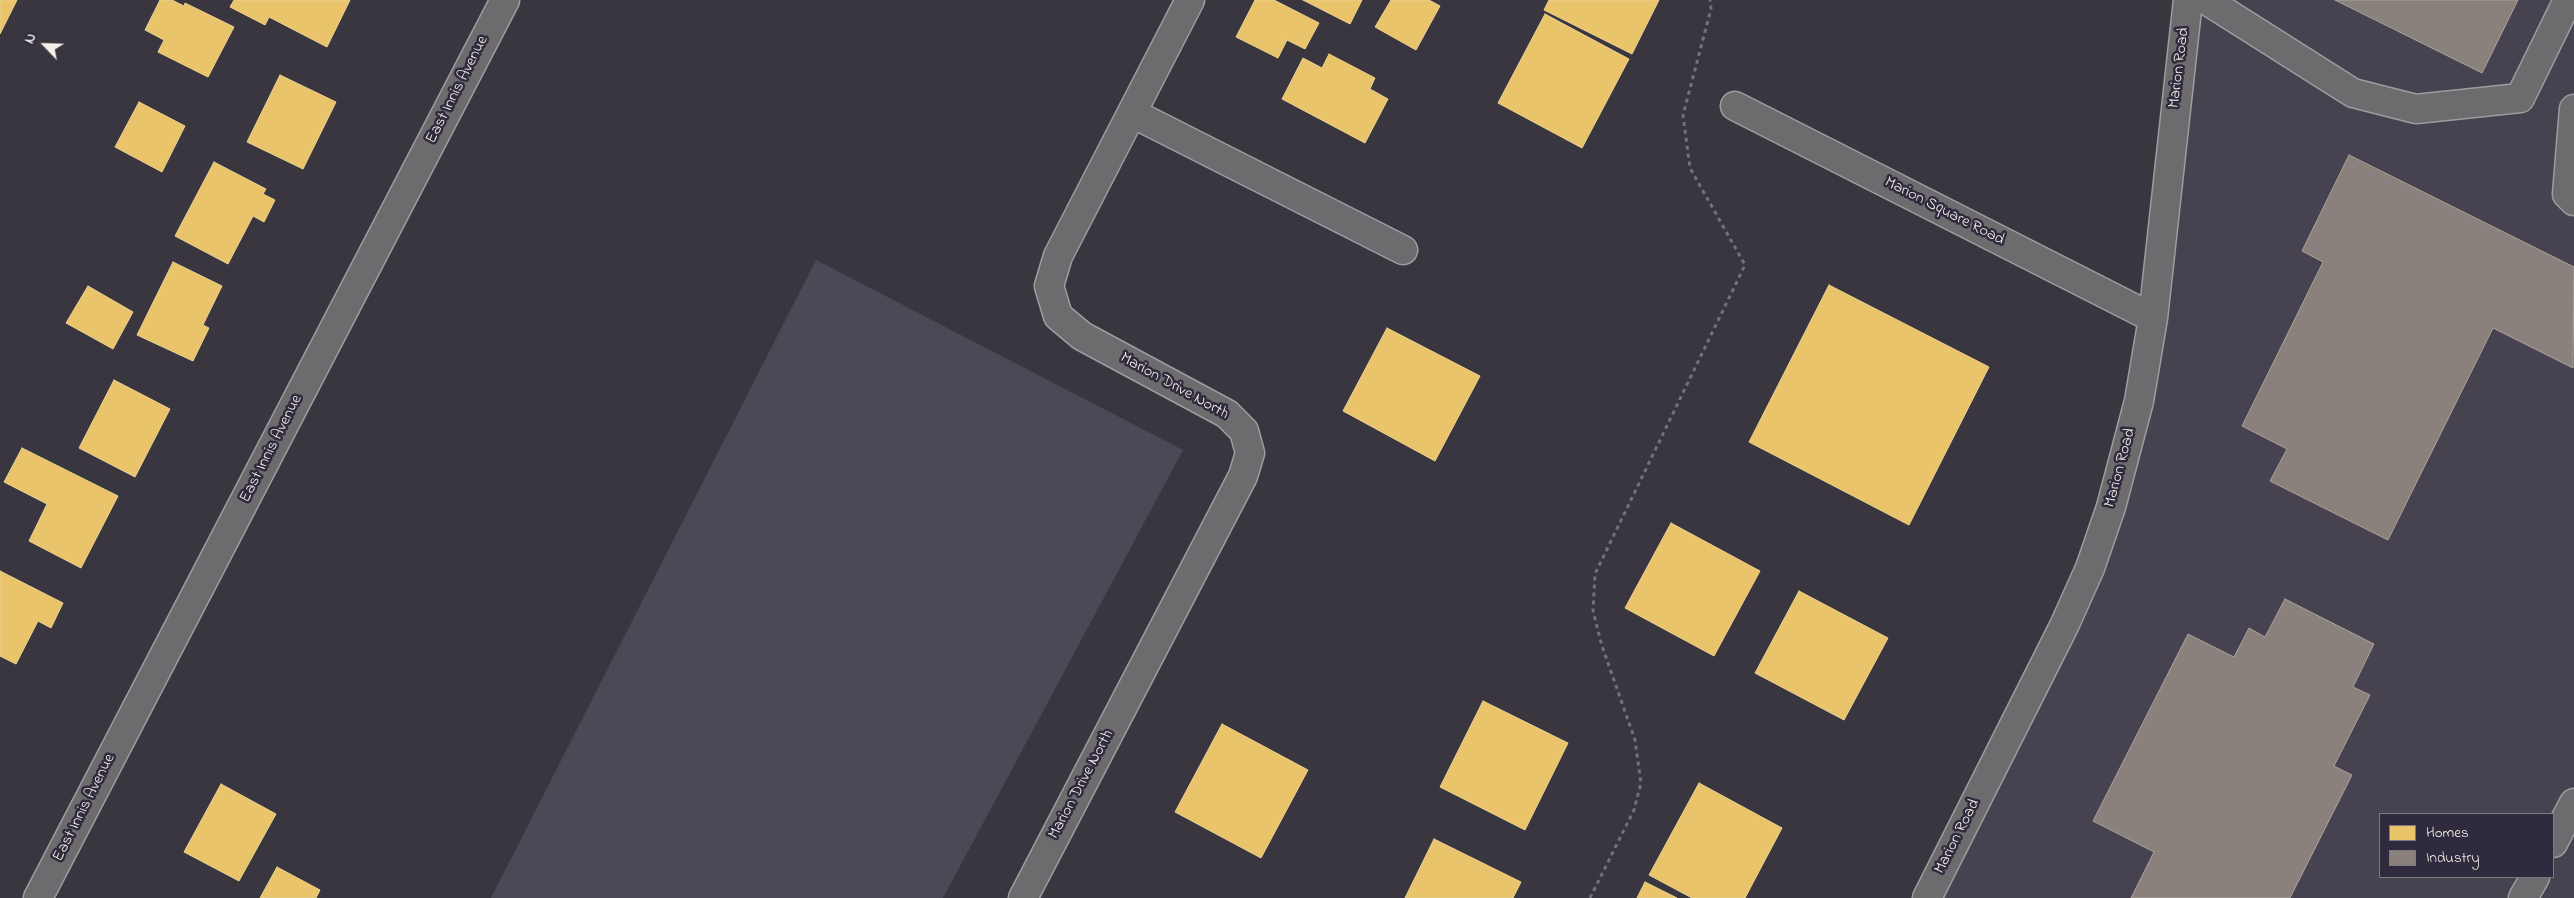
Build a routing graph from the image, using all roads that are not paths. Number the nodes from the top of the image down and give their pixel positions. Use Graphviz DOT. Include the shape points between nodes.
graph roads {
  1 [pos="505,0"];
  2 [pos="1190,0"];
  3 [pos="2188,0"];
  4 [pos="2206,0"];
  5 [pos="2568,0"];
  6 [pos="1735,106"];
  7 [pos="2574,108"];
  8 [pos="1132,113"];
  9 [pos="2574,201"];
  10 [pos="1403,250"];
  11 [pos="2153,318"];
  12 [pos="2574,803"];
  13 [pos="2554,841"];
  14 [pos="2534,878"];
  15 [pos="38,898"];
  16 [pos="1023,898"];
  17 [pos="1927,898"];
  18 [pos="2523,898"];
  1 -- 15 [label="street, East Innis Avenue"];
  2 -- 8 [label="street, Marion Drive North"];
  3 -- 11 [label="street, Marion Road"];
  4 -- 5 [label="street" via="2353,93 2416,109 2520,98"];
  6 -- 11 [label="street, Marion Square Road"];
  7 -- 9 [label="street" via="2567,194"];
  8 -- 10 [label="street"];
  8 -- 16 [label="street, Marion Drive North" via="1058,256 1049,286 1058,316 1082,336 1227,414 1244,431 1250,453 1243,476"];
  11 -- 17 [label="street, Marion Road" via="2131,437 2112,507 2090,568"];
  12 -- 13 [label="street"];
  14 -- 18 [label="street"];
}
